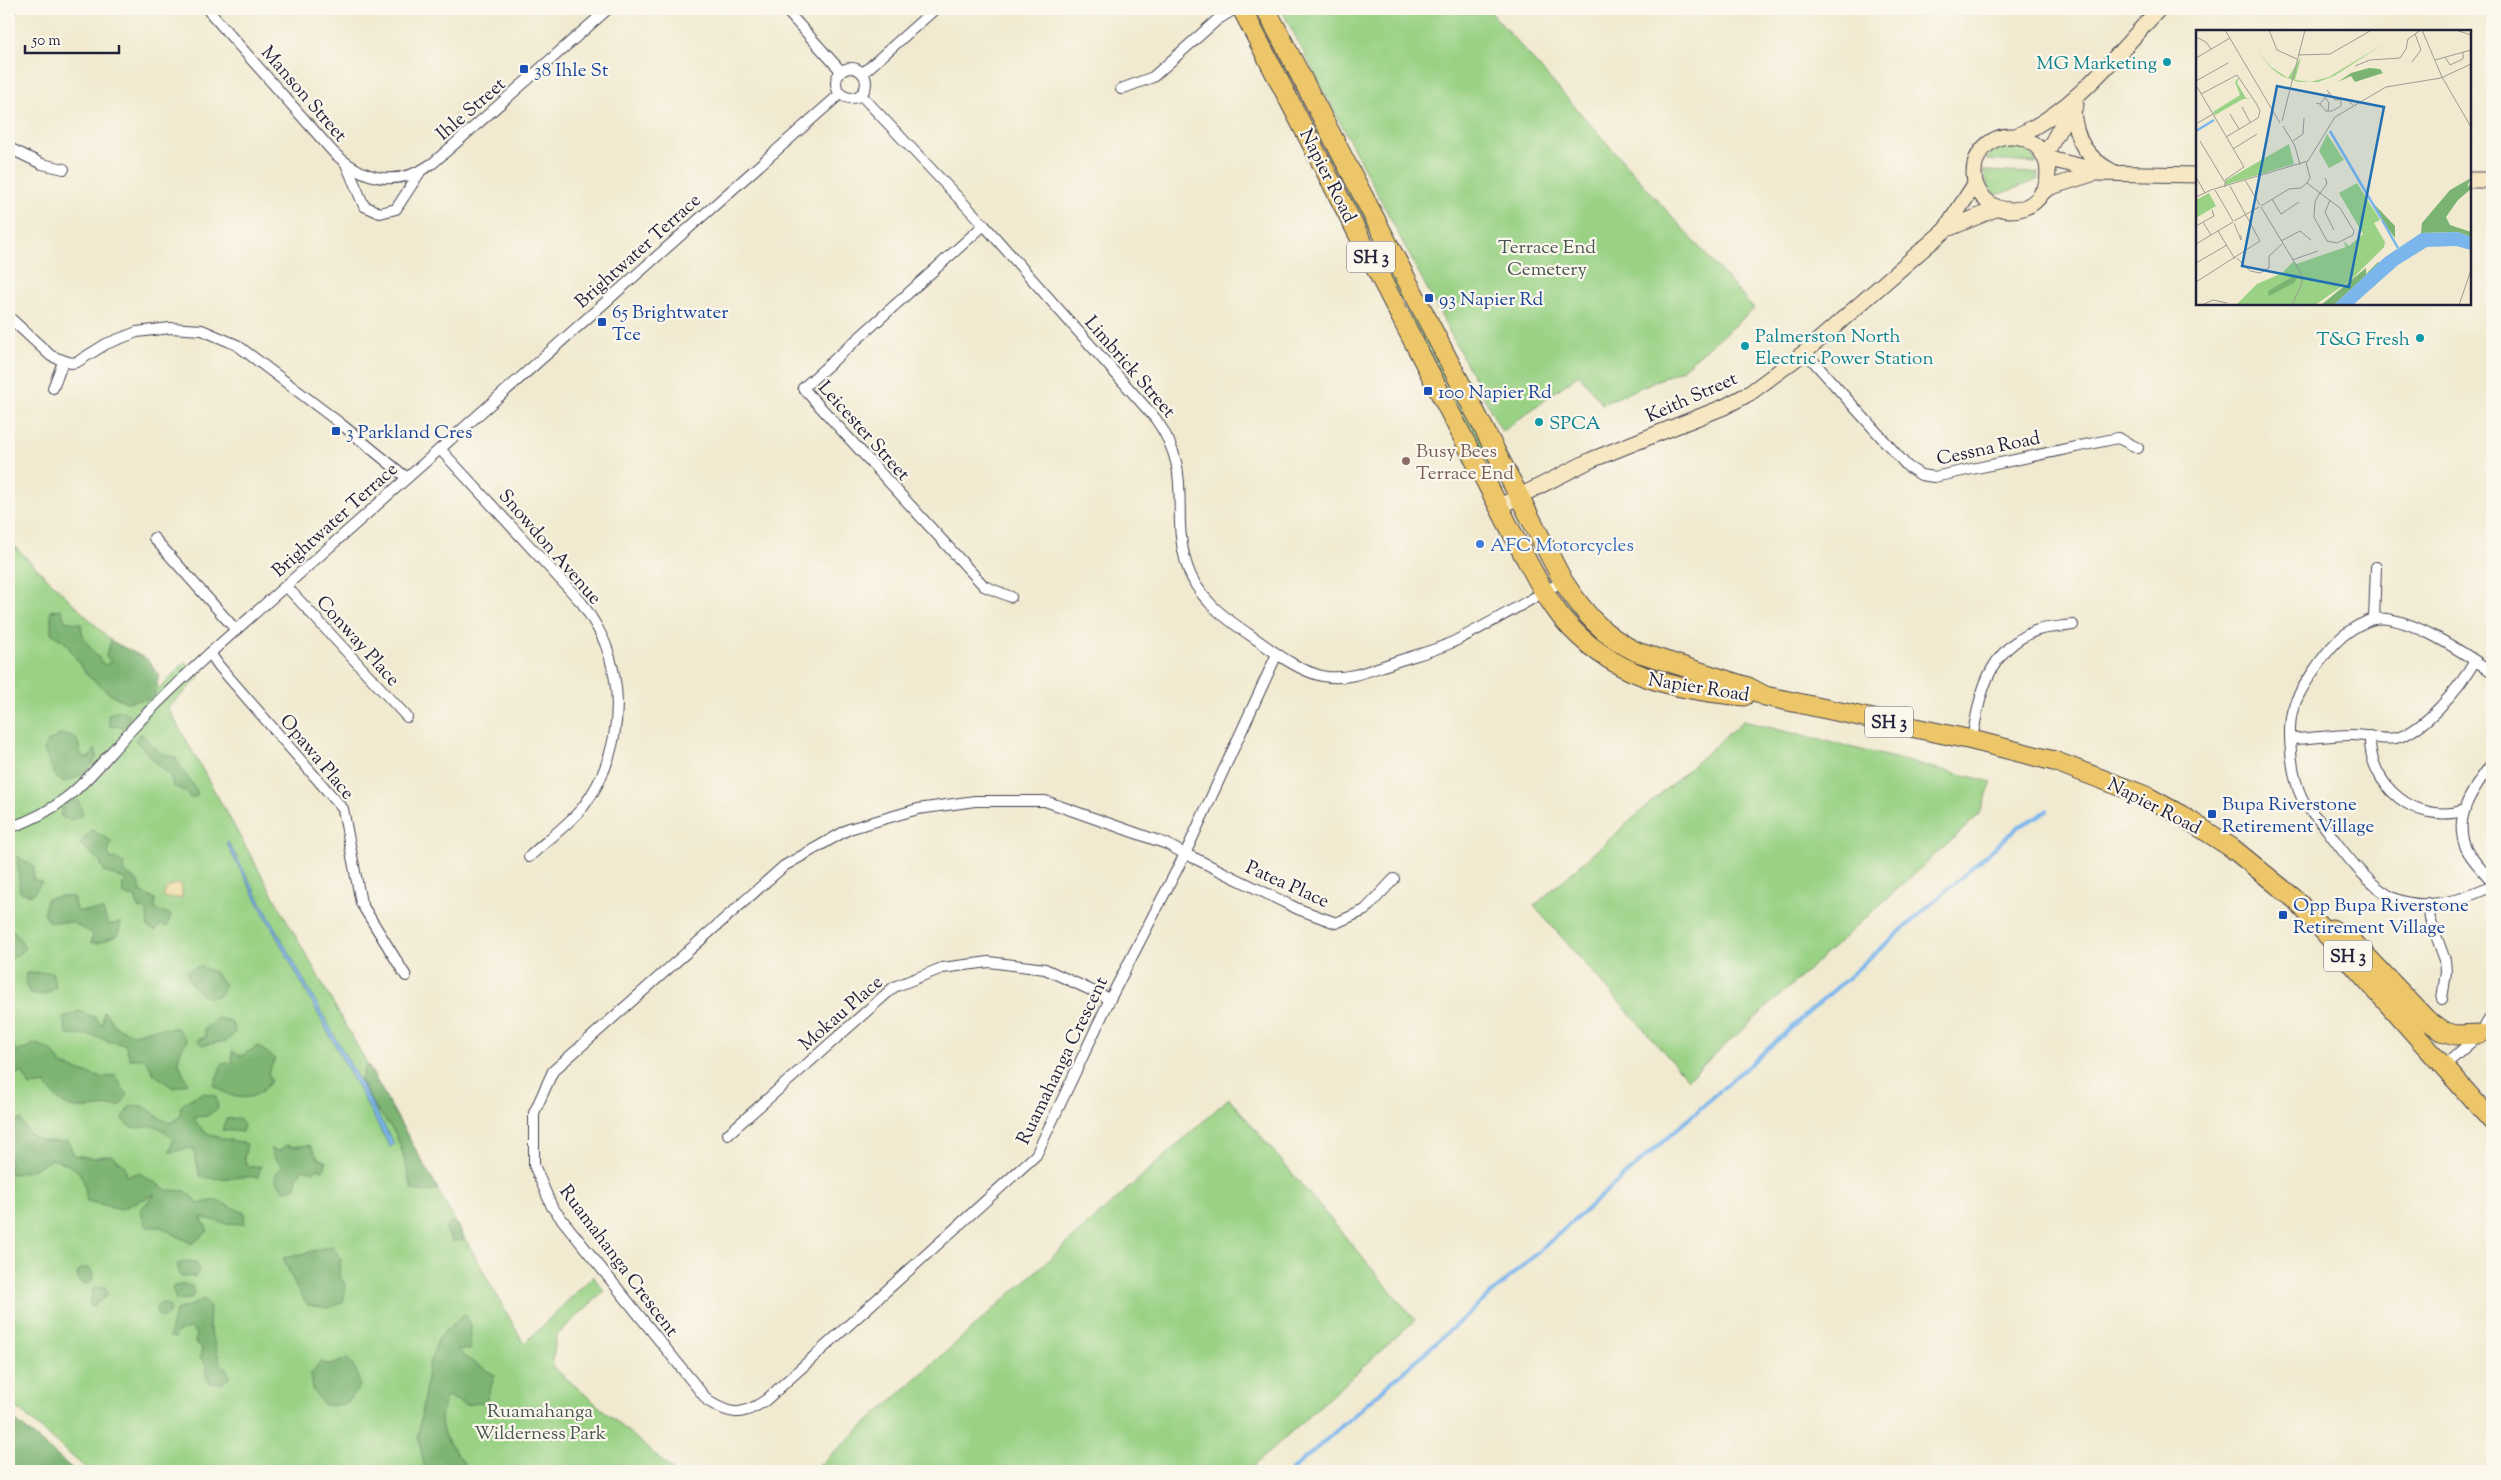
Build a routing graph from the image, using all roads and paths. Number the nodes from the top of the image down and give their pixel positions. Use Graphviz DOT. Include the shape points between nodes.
graph roads {
  1 [pos="11,9"];
  2 [pos="207,9"];
  3 [pos="608,9"];
  4 [pos="785,9"];
  5 [pos="934,9"];
  6 [pos="1235,9"];
  7 [pos="1242,9"];
  8 [pos="1266,9"];
  9 [pos="2159,9"];
  10 [pos="9,14"];
  11 [pos="840,71"];
  12 [pos="863,73"];
  13 [pos="2085,88"];
  14 [pos="1121,89"];
  15 [pos="840,94"];
  16 [pos="861,95"];
  17 [pos="2073,109"];
  18 [pos="1324,120"];
  19 [pos="1306,130"];
  20 [pos="2016,136"];
  21 [pos="9,148"];
  22 [pos="2045,157"];
  23 [pos="346,164"];
  24 [pos="64,168"];
  25 [pos="420,172"];
  26 [pos="2095,173"];
  27 [pos="2117,174"];
  28 [pos="2196,175"];
  29 [pos="391,179"];
  30 [pos="2471,180"];
  31 [pos="2492,180"];
  32 [pos="1975,184"];
  33 [pos="2042,192"];
  34 [pos="1998,208"];
  35 [pos="984,225"];
  36 [pos="1945,230"];
  37 [pos="1385,241"];
  38 [pos="1368,250"];
  39 [pos="9,317"];
  40 [pos="1805,352"];
  41 [pos="63,362"];
  42 [pos="53,388"];
  43 [pos="440,448"];
  44 [pos="2138,448"];
  45 [pos="407,478"];
  46 [pos="1518,496"];
  47 [pos="1500,506"];
  48 [pos="154,538"];
  49 [pos="2376,567"];
  50 [pos="1563,581"];
  51 [pos="286,586"];
  52 [pos="1544,592"];
  53 [pos="1011,597"];
  54 [pos="2374,619"];
  55 [pos="2073,625"];
  56 [pos="236,630"];
  57 [pos="210,653"];
  58 [pos="1277,654"];
  59 [pos="2475,661"];
  60 [pos="2492,672"];
  61 [pos="1765,696"];
  62 [pos="407,717"];
  63 [pos="2370,736"];
  64 [pos="2292,739"];
  65 [pos="1972,740"];
  66 [pos="2492,764"];
  67 [pos="2465,810"];
  68 [pos="9,828"];
  69 [pos="1185,854"];
  70 [pos="529,857"];
  71 [pos="1394,879"];
  72 [pos="2492,882"];
  73 [pos="2492,886"];
  74 [pos="2428,903"];
  75 [pos="2312,916"];
  76 [pos="406,976"];
  77 [pos="2442,998"];
  78 [pos="1110,999"];
  79 [pos="2492,1015"];
  80 [pos="2480,1034"];
  81 [pos="2444,1066"];
  82 [pos="2492,1121"];
  83 [pos="728,1134"];
  1 -- 10 [label="street"];
  2 -- 23 [label="street, Manson Street"];
  3 -- 25 [label="street, Ihle Street" via="445,154"];
  4 -- 11 [label="street"];
  5 -- 12 [label="street"];
  6 -- 14 [label="street" via="1217,20 1153,77"];
  7 -- 19 [label="highway, Napier Road / SH 3"];
  8 -- 18 [label="highway, Napier Road / SH 3"];
  9 -- 13 [label="main road"];
  11 -- 12 [label="street" via="853,68"];
  11 -- 15 [label="street" via="836,81"];
  12 -- 16 [label="street" via="866,84"];
  13 -- 17 [label="main road"];
  13 -- 20 [label="main road" via="2053,116"];
  15 -- 16 [label="street" via="852,98"];
  15 -- 43 [label="street, Brightwater Terrace"];
  16 -- 35 [label="street, Limbrick Street"];
  17 -- 22 [label="main road"];
  17 -- 27 [label="main road" via="2074,126 2083,149"];
  18 -- 19 [label="highway"];
  18 -- 37 [label="highway, Napier Road / SH 3"];
  19 -- 38 [label="highway, Napier Road / SH 3"];
  20 -- 22 [label="main road" via="2033,143"];
  20 -- 32 [label="main road" via="1999,137 1984,147 1974,165"];
  21 -- 24 [label="street" via="42,164"];
  22 -- 26 [label="main road"];
  22 -- 33 [label="main road" via="2048,169"];
  23 -- 25 [label="street" via="364,206 380,213 396,209"];
  23 -- 29 [label="street, Manson Street" via="364,174"];
  25 -- 29 [label="street, Ihle Street"];
  26 -- 27 [label="main road"];
  26 -- 33 [label="main road"];
  27 -- 28 [label="main road"];
  30 -- 31 [label="main road"];
  32 -- 34 [label="main road" via="1983,198"];
  32 -- 36 [label="main road, Keith Street"];
  33 -- 34 [label="main road" via="2028,206 2008,210"];
  34 -- 36 [label="main road, Keith Street"];
  35 -- 53 [label="street, Leicester Street" via="803,388 984,586"];
  35 -- 58 [label="street, Limbrick Street" via="1166,433 1178,468 1183,547 1193,582 1216,610"];
  36 -- 40 [label="main road, Keith Street"];
  37 -- 38 [label="highway"];
  37 -- 46 [label="highway, Napier Road / SH 3"];
  38 -- 47 [label="highway, Napier Road / SH 3"];
  39 -- 41 [label="street" via="50,356"];
  40 -- 44 [label="street, Cessna Road" via="1907,466 1921,475 1934,477 2118,438"];
  40 -- 46 [label="main road, Keith Street" via="1750,393 1724,407 1591,460"];
  41 -- 42 [label="street"];
  41 -- 45 [label="street" via="77,362 106,344 137,332 170,328 202,330 237,345"];
  43 -- 45 [label="street, Brightwater Terrace"];
  43 -- 70 [label="street, Snowdon Avenue" via="582,603 597,626 612,664 617,687 617,714 614,741 607,762 582,808"];
  45 -- 51 [label="street, Brightwater Terrace"];
  46 -- 47 [label="main road, Keith Street"];
  46 -- 50 [label="highway, Napier Road / SH 3"];
  47 -- 52 [label="highway, Napier Road / SH 3"];
  48 -- 56 [label="street"];
  49 -- 54 [label="street"];
  50 -- 52 [label="street, Limbrick Street"];
  50 -- 61 [label="highway, Napier Road / SH 3" via="1582,610 1620,643 1668,663 1748,687"];
  51 -- 56 [label="street, Brightwater Terrace"];
  51 -- 62 [label="street, Conway Place"];
  52 -- 58 [label="street, Limbrick Street" via="1455,641 1354,675 1323,676"];
  52 -- 61 [label="highway, Napier Road / SH 3" via="1580,637 1633,674 1696,689"];
  54 -- 59 [label="street" via="2400,620"];
  54 -- 64 [label="street" via="2349,630 2326,653 2305,684 2292,713"];
  55 -- 65 [label="street" via="2036,630 2011,644 1995,660 1987,676"];
  56 -- 57 [label="street, Brightwater Terrace"];
  57 -- 68 [label="street, Brightwater Terrace" via="154,706 81,787 61,802"];
  57 -- 76 [label="street, Opawa Place" via="343,809 361,903"];
  58 -- 69 [label="street, Ruamahanga Crescent"];
  59 -- 60 [label="street"];
  59 -- 63 [label="street" via="2458,687 2413,730 2396,738"];
  61 -- 65 [label="highway, Napier Road / SH 3"];
  63 -- 64 [label="street" via="2350,734"];
  63 -- 67 [label="street" via="2377,773 2395,796 2426,812 2453,814"];
  64 -- 74 [label="street" via="2292,762 2302,798 2340,848 2382,891 2403,901"];
  65 -- 75 [label="highway, Napier Road / SH 3" via="2054,761 2146,796 2232,848 2262,870"];
  66 -- 67 [label="street" via="2471,792"];
  67 -- 72 [label="street" via="2462,820 2467,849"];
  69 -- 71 [label="street, Patea Place" via="1298,909 1336,923 1365,910"];
  69 -- 78 [label="street, Ruamahanga Crescent"];
  69 -- 78 [label="street, Ruamahanga Crescent" via="1167,844 1045,801 975,801 918,809 849,829 784,866 554,1071 534,1113 534,1165 552,1207 708,1401 727,1411 747,1412 766,1400 1036,1155"];
  73 -- 74 [label="street" via="2463,899"];
  74 -- 77 [label="street" via="2430,919 2445,960"];
  75 -- 80 [label="highway" via="2354,943 2427,1020 2442,1031 2456,1035"];
  75 -- 81 [label="highway, Napier Road / SH 3"];
  78 -- 83 [label="street, Mokau Place" via="1045,969 989,962 942,968 894,987"];
  79 -- 80 [label="street"];
  80 -- 81 [label="street"];
  81 -- 82 [label="highway, Napier Road / SH 3"];
}
